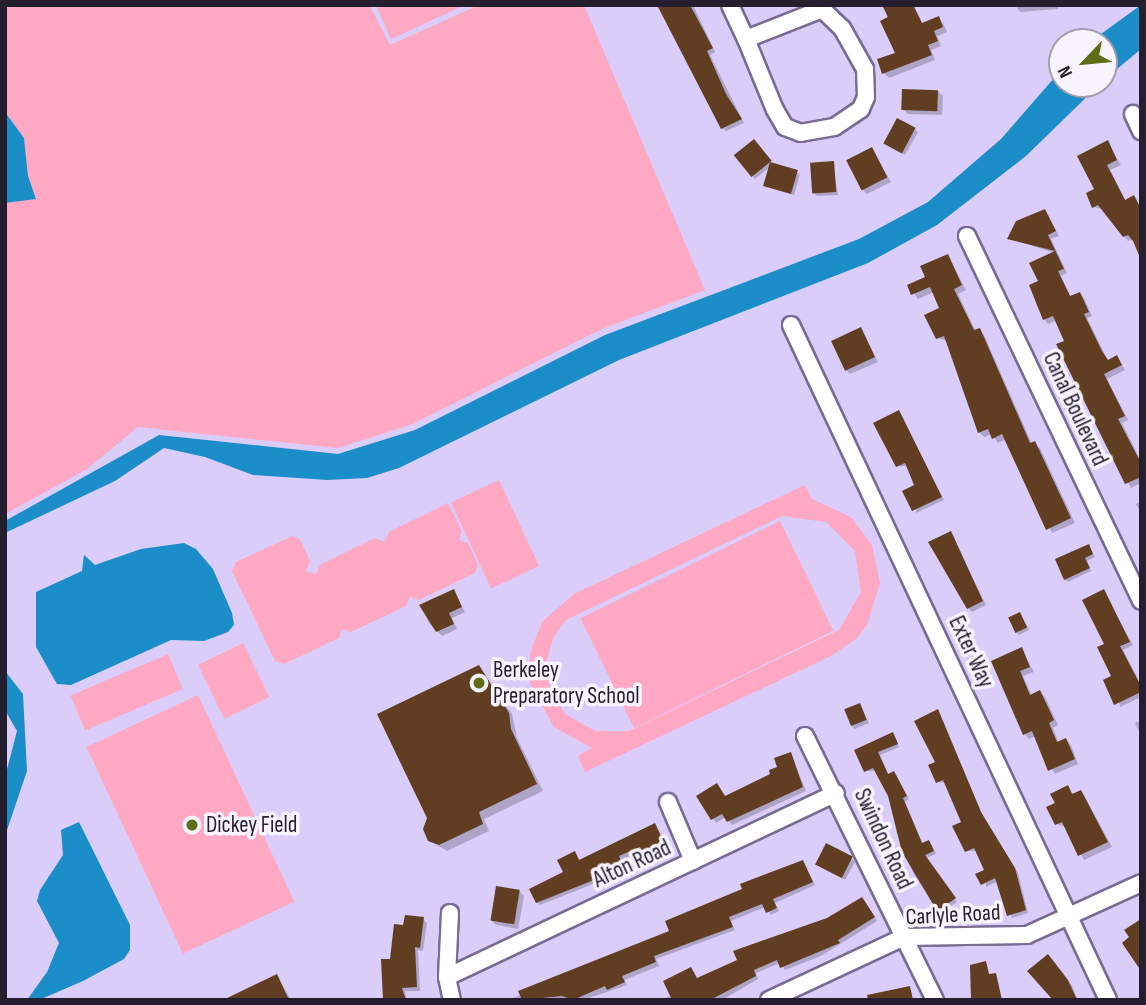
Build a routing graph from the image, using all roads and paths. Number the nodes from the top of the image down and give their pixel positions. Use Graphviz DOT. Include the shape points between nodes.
graph roads {
  1 [pos="730,5"];
  2 [pos="747,39"];
  3 [pos="1133,114"];
  4 [pos="1141,131"];
  5 [pos="967,236"];
  6 [pos="791,325"];
  7 [pos="1141,601"];
  8 [pos="805,736"];
  9 [pos="836,793"];
  10 [pos="668,802"];
  11 [pos="692,861"];
  12 [pos="1141,883"];
  13 [pos="450,913"];
  14 [pos="1070,917"];
  15 [pos="904,937"];
  16 [pos="447,977"];
  17 [pos="452,1000"];
  18 [pos="769,1000"];
  19 [pos="935,1000"];
  20 [pos="1108,1000"];
  1 -- 2 [label="street"];
  2 -- 2 [label="street" via="785,127 801,133 834,127 861,109 866,69 842,28 822,9"];
  3 -- 4 [label="street"];
  5 -- 7 [label="street, Canal Boulevard"];
  6 -- 14 [label="street, Exter Way"];
  8 -- 9 [label="street, Swindon Road"];
  9 -- 11 [label="street, Alton Road"];
  9 -- 15 [label="street, Swindon Road"];
  10 -- 11 [label="street"];
  11 -- 16 [label="street, Alton Road"];
  12 -- 14 [label="street, Carlyle Road"];
  13 -- 16 [label="street"];
  14 -- 15 [label="street, Carlyle Road" via="1027,935"];
  14 -- 20 [label="street, Exter Way"];
  15 -- 18 [label="street, Carlyle Road"];
  15 -- 19 [label="street, Swindon Road"];
  16 -- 17 [label="street"];
}
